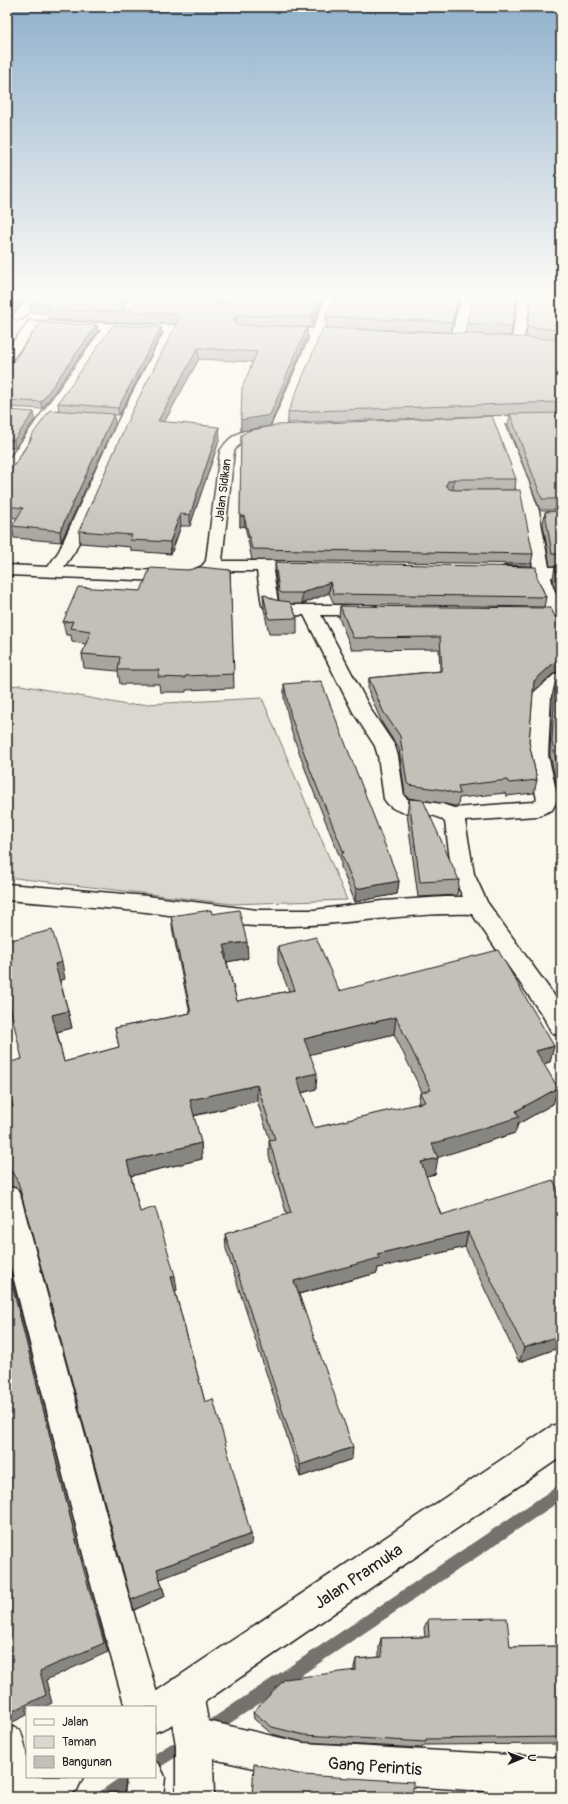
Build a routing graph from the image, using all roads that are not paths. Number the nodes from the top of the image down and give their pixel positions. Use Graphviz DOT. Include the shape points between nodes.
graph roads {
  1 [pos="73,378"];
  2 [pos="147,378"];
  3 [pos="298,378"];
  4 [pos="31,414"];
  5 [pos="47,415"];
  6 [pos="62,416"];
  7 [pos="561,418"];
  8 [pos="109,420"];
  9 [pos="497,420"];
  10 [pos="125,421"];
  11 [pos="451,422"];
  12 [pos="277,430"];
  13 [pos="293,430"];
  14 [pos="7,472"];
  15 [pos="212,566"];
  16 [pos="264,566"];
  17 [pos="318,566"];
  18 [pos="7,570"];
  19 [pos="488,570"];
  20 [pos="54,571"];
  21 [pos="543,571"];
  22 [pos="561,572"];
  23 [pos="310,610"];
  24 [pos="386,610"];
  25 [pos="553,619"];
  26 [pos="561,678"];
  27 [pos="451,815"];
  28 [pos="7,892"];
  29 [pos="478,906"];
  30 [pos="561,1026"];
  31 [pos="7,1198"];
  32 [pos="561,1438"];
  33 [pos="185,1693"];
  34 [pos="143,1706"];
  35 [pos="156,1713"];
  36 [pos="7,1743"];
  37 [pos="194,1762"];
  38 [pos="561,1777"];
  39 [pos="63,1778"];
  40 [pos="18,1797"];
  41 [pos="35,1797"];
  1 -- 5 [label="street"];
  2 -- 10 [label="street"];
  3 -- 12 [label="street"];
  4 -- 5 [label="street"];
  5 -- 6 [label="street"];
  5 -- 14 [label="street"];
  7 -- 9 [label="street"];
  8 -- 10 [label="street"];
  9 -- 11 [label="street"];
  9 -- 21 [label="street" via="518,495 540,523"];
  10 -- 20 [label="street" via="84,517"];
  12 -- 13 [label="street, Jalan Sidikan"];
  12 -- 15 [label="street, Jalan Sidikan" via="237,438 232,443 228,452 217,548"];
  15 -- 16 [label="street"];
  15 -- 20 [label="street" via="189,577"];
  16 -- 17 [label="street"];
  16 -- 23 [label="street" via="270,605 279,610"];
  18 -- 20 [label="street"];
  19 -- 21 [label="street"];
  21 -- 22 [label="street"];
  21 -- 25 [label="street"];
  23 -- 24 [label="street"];
  23 -- 27 [label="street" via="362,712 385,746 394,799 402,805 442,811"];
  26 -- 27 [label="street" via="542,692 538,755 547,794 545,805 537,809"];
  27 -- 29 [label="street" via="456,824 463,874"];
  28 -- 29 [label="street" via="147,904 257,918 314,918 382,909"];
  29 -- 30 [label="street"];
  31 -- 34 [label="street" via="103,1566"];
  32 -- 33 [label="street, Jalan Pramuka"];
  33 -- 35 [label="street, Jalan Pramuka"];
  33 -- 37 [label="street"];
  36 -- 40 [label="street"];
  37 -- 38 [label="street, Gang Perintis" via="303,1761"];
  39 -- 41 [label="street"];
}
